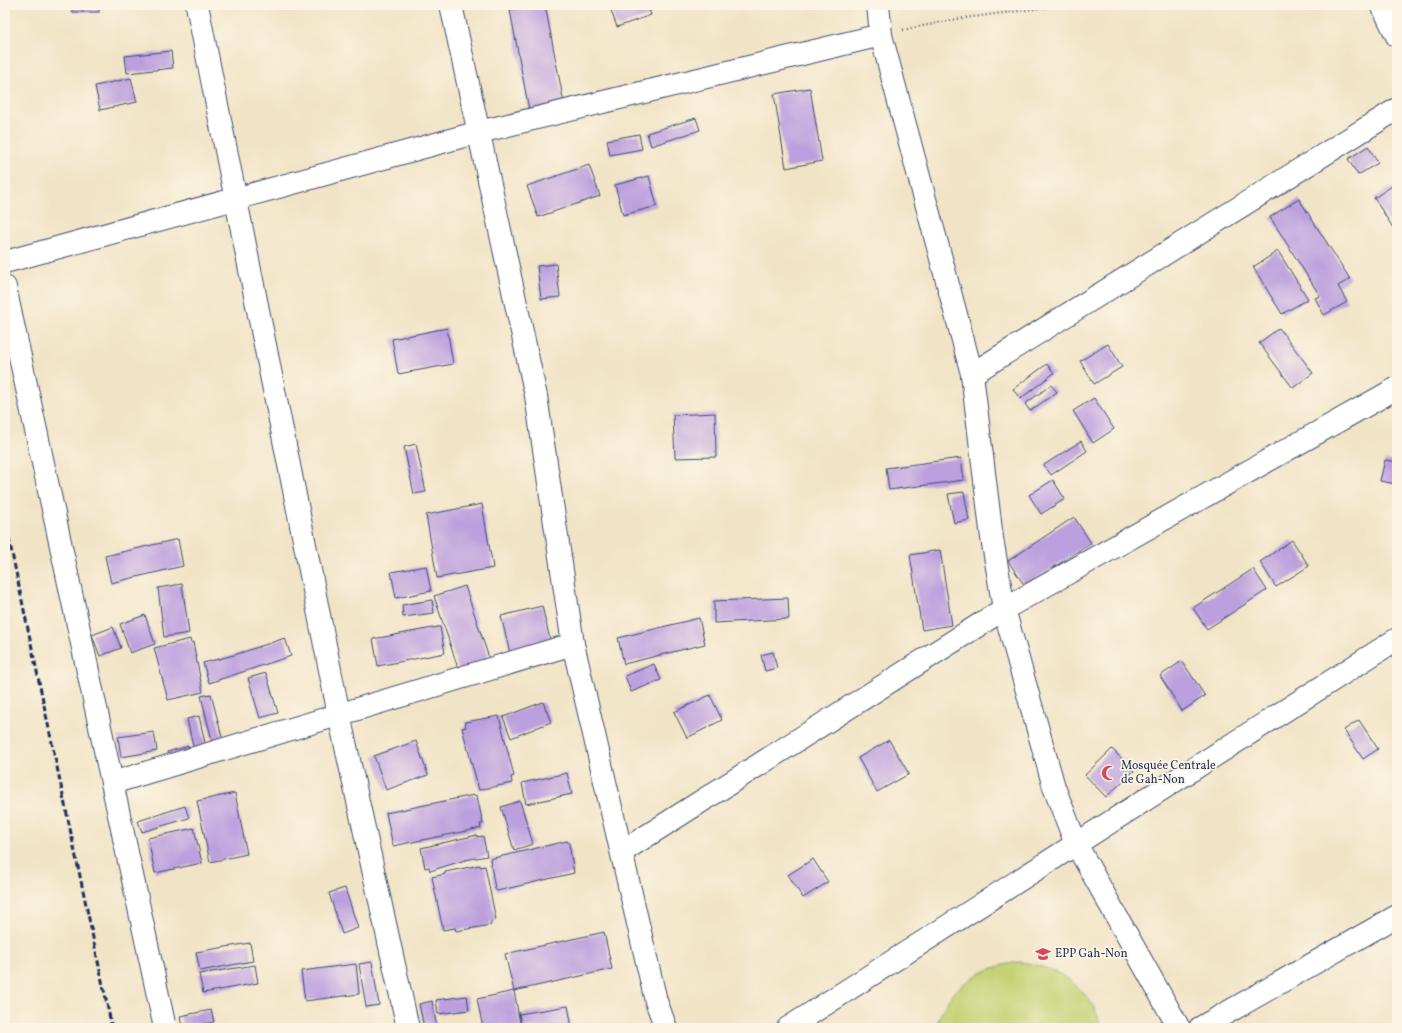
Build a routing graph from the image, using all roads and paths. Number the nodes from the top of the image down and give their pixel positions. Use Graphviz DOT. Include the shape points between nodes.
graph roads {
  1 [pos="197,5"];
  2 [pos="451,5"];
  3 [pos="878,5"];
  4 [pos="1064,5"];
  5 [pos="1382,5"];
  6 [pos="881,34"];
  7 [pos="1397,36"];
  8 [pos="1397,109"];
  9 [pos="478,132"];
  10 [pos="236,198"];
  11 [pos="5,262"];
  12 [pos="5,286"];
  13 [pos="972,374"];
  14 [pos="1397,388"];
  15 [pos="1004,609"];
  16 [pos="1397,639"];
  17 [pos="573,644"];
  18 [pos="339,715"];
  19 [pos="112,783"];
  20 [pos="1076,844"];
  21 [pos="623,850"];
  22 [pos="1397,916"];
  23 [pos="165,1028"];
  24 [pos="408,1028"];
  25 [pos="666,1028"];
  26 [pos="788,1028"];
  27 [pos="1180,1028"];
  28 [pos="1200,1028"];
  1 -- 10 [label="street"];
  2 -- 9 [label="street"];
  3 -- 6 [label="street"];
  4 -- 6 [label="path" via="957,19"];
  5 -- 7 [label="street"];
  6 -- 9 [label="street"];
  6 -- 13 [label="street"];
  8 -- 13 [label="street"];
  9 -- 10 [label="street"];
  9 -- 17 [label="street" via="536,396"];
  10 -- 11 [label="street"];
  10 -- 18 [label="street"];
  12 -- 19 [label="street"];
  13 -- 15 [label="street" via="992,538"];
  14 -- 15 [label="street"];
  15 -- 20 [label="street" via="1054,787"];
  15 -- 21 [label="street"];
  16 -- 20 [label="street"];
  17 -- 18 [label="street"];
  17 -- 21 [label="street"];
  18 -- 19 [label="street"];
  18 -- 24 [label="street"];
  19 -- 23 [label="street"];
  20 -- 26 [label="street"];
  20 -- 27 [label="street"];
  21 -- 25 [label="street" via="656,1001"];
  22 -- 28 [label="street"];
}
